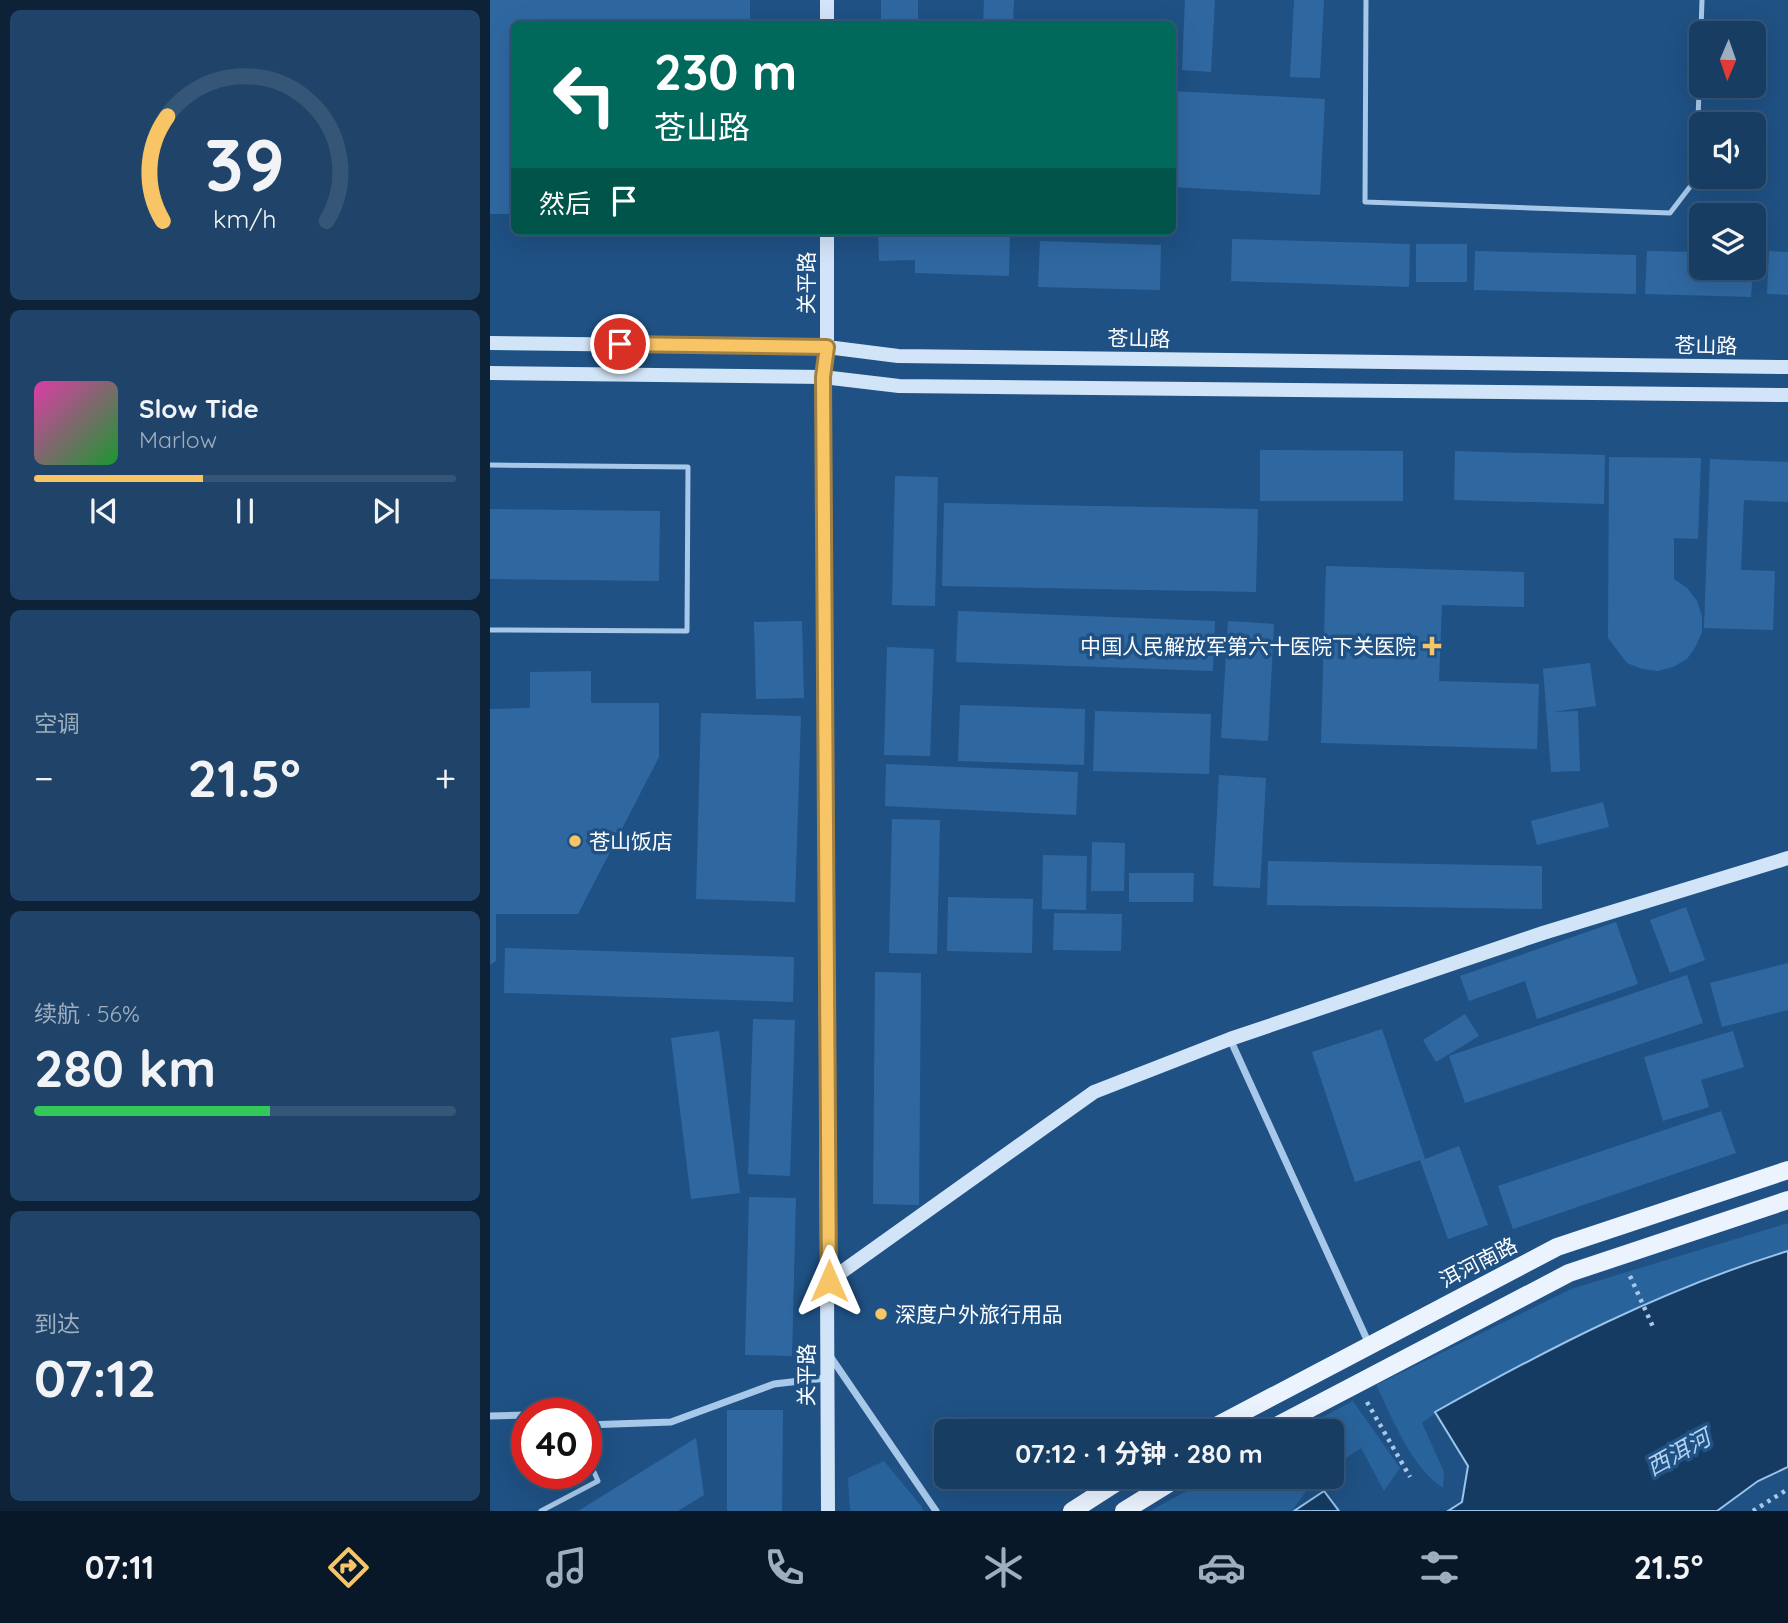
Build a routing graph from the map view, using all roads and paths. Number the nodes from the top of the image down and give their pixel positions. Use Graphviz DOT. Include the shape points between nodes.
graph roads {
  1 [pos="827,0"];
  2 [pos="1366,0"];
  3 [pos="1702,0"];
  4 [pos="827,21"];
  5 [pos="827,235"];
  6 [pos="490,343"];
  7 [pos="827,347"];
  8 [pos="1788,367"];
  9 [pos="490,373"];
  10 [pos="823,377"];
  11 [pos="1788,396"];
  12 [pos="490,465"];
  13 [pos="490,629"];
  14 [pos="1788,858"];
  15 [pos="1230,1039"];
  16 [pos="1788,1170"];
  17 [pos="1788,1200"];
  18 [pos="1630,1276"];
  19 [pos="829,1281"];
  20 [pos="1653,1327"];
  21 [pos="1370,1344"];
  22 [pos="827,1352"];
  23 [pos="826,1378"];
  24 [pos="1356,1384"];
  25 [pos="511,1415"];
  26 [pos="490,1416"];
  27 [pos="1229,1419"];
  28 [pos="1290,1419"];
  29 [pos="602,1424"];
  30 [pos="1410,1477"];
  31 [pos="583,1489"];
  32 [pos="1106,1489"];
  33 [pos="1160,1489"];
  34 [pos="1788,1489"];
  35 [pos="541,1511"];
  36 [pos="828,1511"];
  37 [pos="936,1511"];
  38 [pos="1072,1511"];
  39 [pos="1124,1511"];
  40 [pos="1753,1511"];
  1 -- 4 [label="main road"];
  2 -- 3 [label="lane" via="1365,202 1670,213 1696,179"];
  5 -- 7 [label="main road, 关平路"];
  6 -- 7 [label="main road, 苍山路"];
  7 -- 8 [label="main road, 苍山路" via="898,356"];
  7 -- 10 [label="main road, 关平路"];
  9 -- 10 [label="main road"];
  10 -- 11 [label="main road" via="899,386"];
  10 -- 19 [label="main road, 关平路"];
  12 -- 13 [label="lane" via="688,467 687,631"];
  14 -- 15 [label="main road" via="1542,933"];
  15 -- 19 [label="main road" via="1094,1092"];
  15 -- 21 [label="street"];
  16 -- 21 [label="main road, 洱河南路" via="1557,1247"];
  17 -- 24 [label="main road" via="1569,1273"];
  18 -- 20 [label="path"];
  19 -- 22 [label="main road, 关平路"];
  21 -- 27 [label="main road, 洱河南路"];
  22 -- 23 [label="main road, 关平路"];
  22 -- 37 [label="street"];
  23 -- 29 [label="street" via="774,1384 671,1422"];
  23 -- 36 [label="main road, 关平路"];
  24 -- 28 [label="main road"];
  24 -- 30 [label="path"];
  25 -- 26 [label="street"];
  31 -- 35 [label="lane"];
  32 -- 38 [label="main road"];
  33 -- 39 [label="main road"];
  34 -- 40 [label="path"];
}
